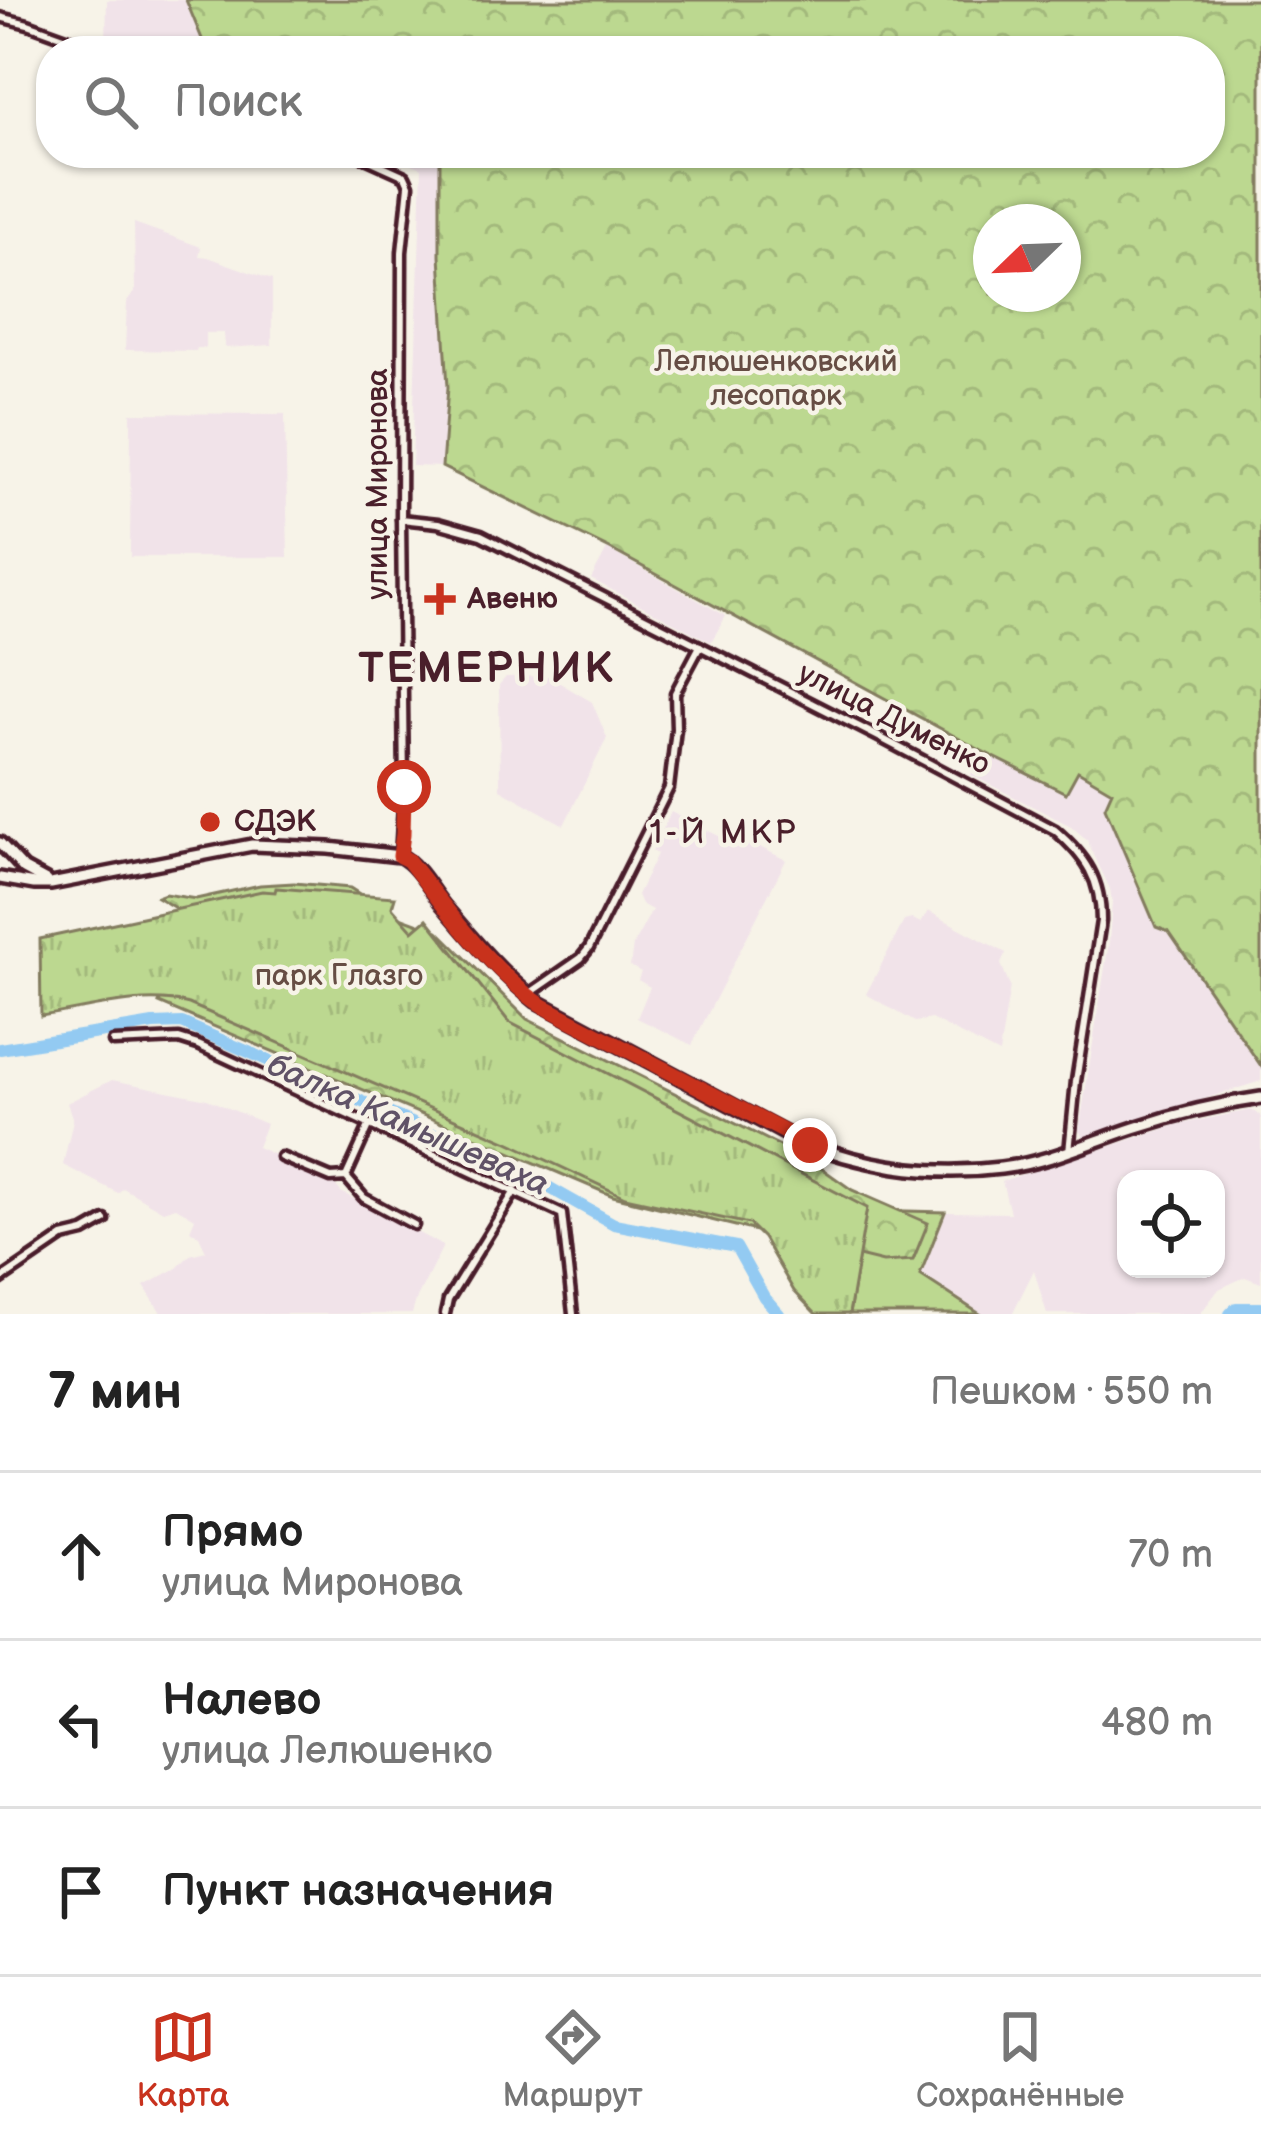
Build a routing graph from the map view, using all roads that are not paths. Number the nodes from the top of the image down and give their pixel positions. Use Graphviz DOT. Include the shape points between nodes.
graph roads {
  1 [pos="0,17"];
  2 [pos="62,36"];
  3 [pos="387,168"];
  4 [pos="401,519"];
  5 [pos="700,646"];
  6 [pos="0,843"];
  7 [pos="400,856"];
  8 [pos="0,878"];
  9 [pos="51,884"];
  10 [pos="554,979"];
  11 [pos="528,995"];
  12 [pos="545,1007"];
  13 [pos="113,1042"];
  14 [pos="1261,1099"];
  15 [pos="368,1126"];
  16 [pos="1069,1152"];
  17 [pos="281,1157"];
  18 [pos="346,1177"];
  19 [pos="515,1192"];
  20 [pos="105,1220"];
  21 [pos="414,1225"];
  22 [pos="0,1280"];
  23 [pos="445,1314"];
  24 [pos="573,1314"];
  1 -- 2 [label="street"];
  3 -- 4 [label="street, улица Миронова" via="410,185"];
  4 -- 5 [label="street, улица Думенко" via="482,536"];
  4 -- 7 [label="street, улица Миронова"];
  5 -- 10 [label="street" via="676,692 669,788 590,948"];
  5 -- 16 [label="street, улица Думенко" via="1055,830 1092,871 1101,921"];
  6 -- 9 [label="street"];
  7 -- 9 [label="street" via="252,845"];
  7 -- 11 [label="street"];
  8 -- 9 [label="street"];
  10 -- 11 [label="street"];
  10 -- 12 [label="street"];
  11 -- 12 [label="street"];
  12 -- 16 [label="street" via="832,1154 950,1170 1004,1168"];
  13 -- 15 [label="street" via="179,1039"];
  14 -- 16 [label="street" via="1183,1113"];
  15 -- 18 [label="street"];
  15 -- 19 [label="street"];
  17 -- 18 [label="street"];
  18 -- 21 [label="street" via="364,1198"];
  19 -- 23 [label="street"];
  19 -- 24 [label="street" via="562,1214"];
  20 -- 22 [label="street" via="63,1237"];
}
